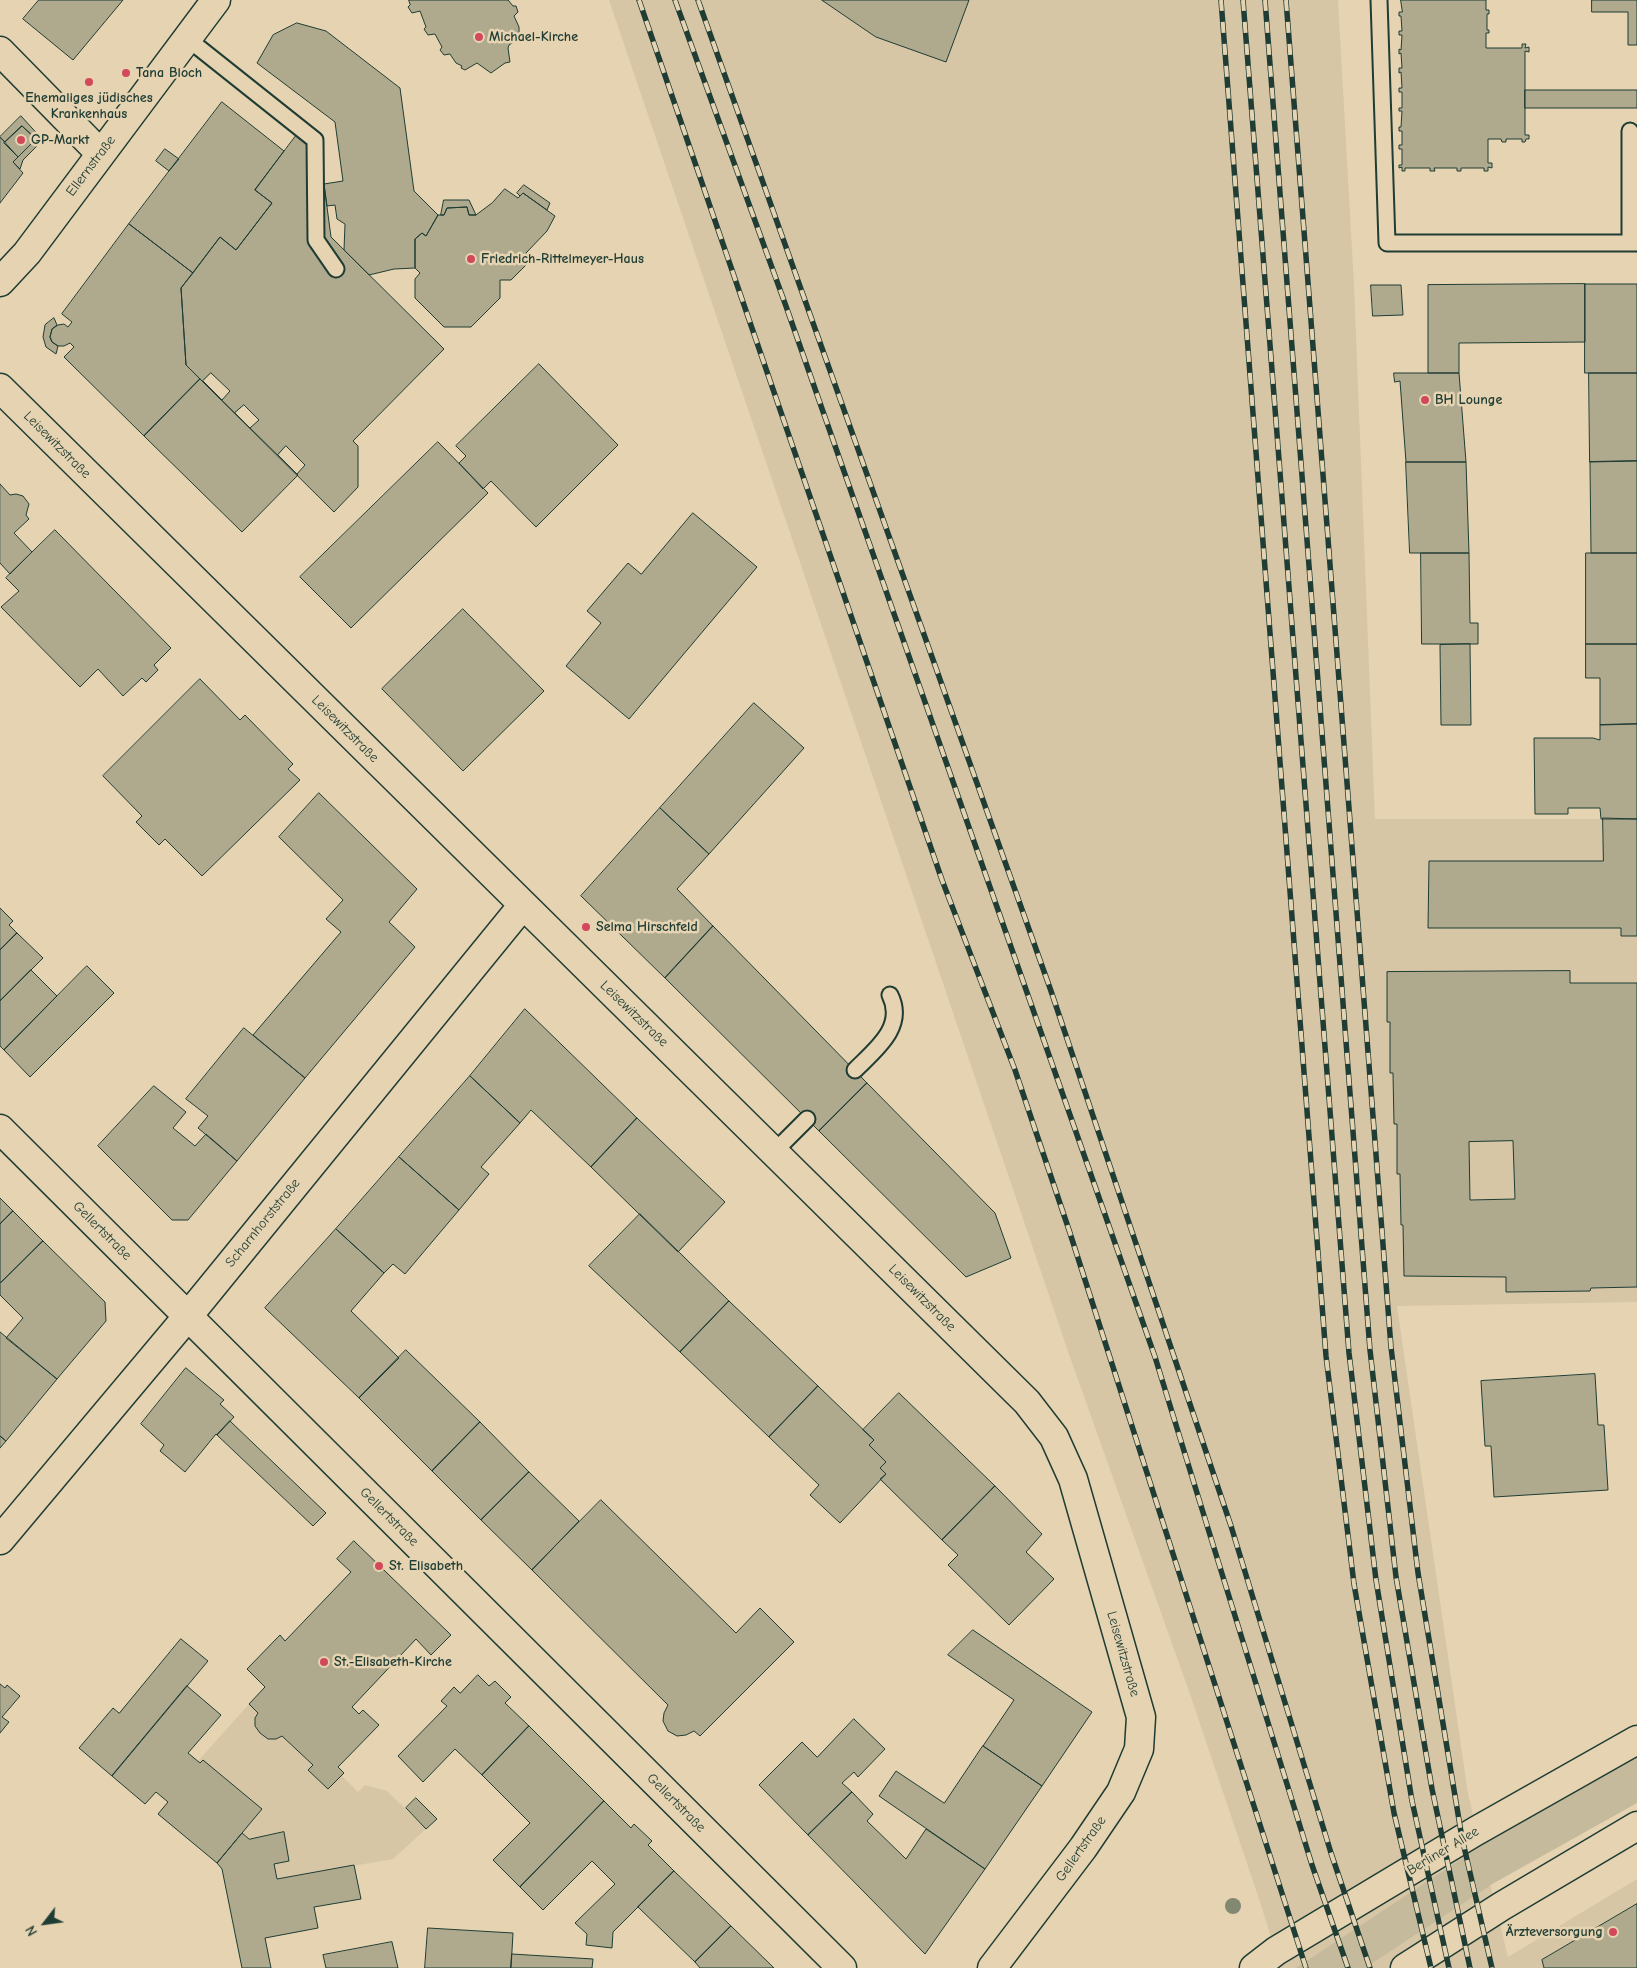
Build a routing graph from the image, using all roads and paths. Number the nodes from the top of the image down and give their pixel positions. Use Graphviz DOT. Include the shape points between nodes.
graph roads {
  1 [pos="216,0"];
  2 [pos="1379,0"];
  3 [pos="188,39"];
  4 [pos="0,51"];
  5 [pos="1630,130"];
  6 [pos="100,153"];
  7 [pos="1634,243"];
  8 [pos="336,269"];
  9 [pos="0,282"];
  10 [pos="0,388"];
  11 [pos="523,905"];
  12 [pos="890,995"];
  13 [pos="855,1070"];
  14 [pos="807,1119"];
  15 [pos="0,1129"];
  16 [pos="774,1152"];
  17 [pos="188,1316"];
  18 [pos="0,1540"];
  19 [pos="1141,1717"];
  20 [pos="1637,1740"];
  21 [pos="1637,1826"];
  22 [pos="842,1968"];
  23 [pos="992,1968"];
  24 [pos="1254,1968"];
  25 [pos="1405,1968"];
  1 -- 3 [label="street, Ellernstraße"];
  2 -- 7 [label="lane" via="1387,243"];
  3 -- 6 [label="street, Ellernstraße"];
  3 -- 8 [label="lane" via="315,140 316,240"];
  4 -- 6 [label="street"];
  5 -- 7 [label="lane"];
  6 -- 9 [label="street, Ellernstraße" via="27,253"];
  10 -- 11 [label="street, Leisewitzstraße"];
  11 -- 16 [label="street, Leisewitzstraße"];
  11 -- 17 [label="street, Scharnhorststraße"];
  12 -- 13 [label="lane" via="895,1016 888,1035"];
  14 -- 16 [label="lane"];
  15 -- 17 [label="street, Gellertstraße"];
  16 -- 19 [label="street, Leisewitzstraße" via="1027,1402 1054,1437 1073,1479"];
  17 -- 18 [label="street, Scharnhorststraße"];
  17 -- 22 [label="street, Gellertstraße"];
  19 -- 23 [label="street, Gellertstraße" via="1139,1749 1121,1792 1084,1848"];
  20 -- 24 [label="street, Berliner Allee" via="1476,1831 1276,1951"];
  21 -- 25 [label="street"];
}
